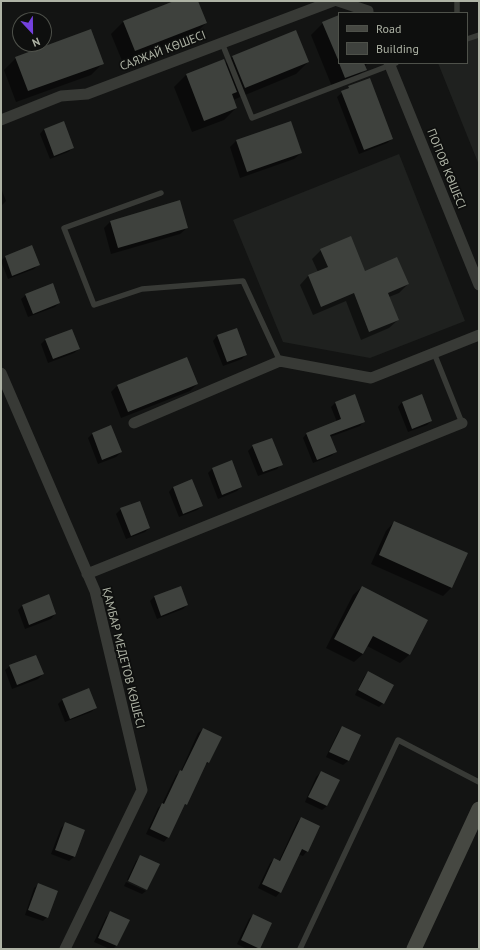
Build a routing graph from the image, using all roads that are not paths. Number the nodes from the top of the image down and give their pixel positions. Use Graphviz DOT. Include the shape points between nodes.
graph roads {
  1 [pos="333,1"];
  2 [pos="338,1"];
  3 [pos="457,1"];
  4 [pos="368,12"];
  5 [pos="458,12"];
  6 [pos="479,35"];
  7 [pos="468,39"];
  8 [pos="222,43"];
  9 [pos="391,64"];
  10 [pos="1,120"];
  11 [pos="161,193"];
  12 [pos="479,285"];
  13 [pos="479,335"];
  14 [pos="434,352"];
  15 [pos="280,361"];
  16 [pos="1,373"];
  17 [pos="134,422"];
  18 [pos="462,423"];
  19 [pos="87,574"];
  20 [pos="479,782"];
  21 [pos="479,809"];
  22 [pos="65,949"];
  23 [pos="300,949"];
  24 [pos="414,949"];
  1 -- 8 [label="street, САЯЖАЙ КӨШЕСІ"];
  2 -- 4 [label="street"];
  3 -- 5 [label="lane"];
  6 -- 7 [label="lane"];
  8 -- 9 [label="lane" via="252,118"];
  8 -- 10 [label="street, САЯЖАЙ КӨШЕСІ" via="87,94 61,96"];
  9 -- 12 [label="street, ПОПОВ КӨШЕСІ"];
  11 -- 15 [label="lane" via="64,228 94,305 142,289 243,281"];
  13 -- 14 [label="street"];
  14 -- 15 [label="street" via="371,378"];
  14 -- 18 [label="lane"];
  15 -- 17 [label="street"];
  16 -- 19 [label="street, ҚАМБАР МЕДЕТОВ КӨШЕСІ"];
  18 -- 19 [label="street"];
  19 -- 22 [label="street, ҚАМБАР МЕДЕТОВ КӨШЕСІ" via="94,591 142,790"];
  20 -- 23 [label="lane" via="398,740"];
  21 -- 24 [label="street"];
}
